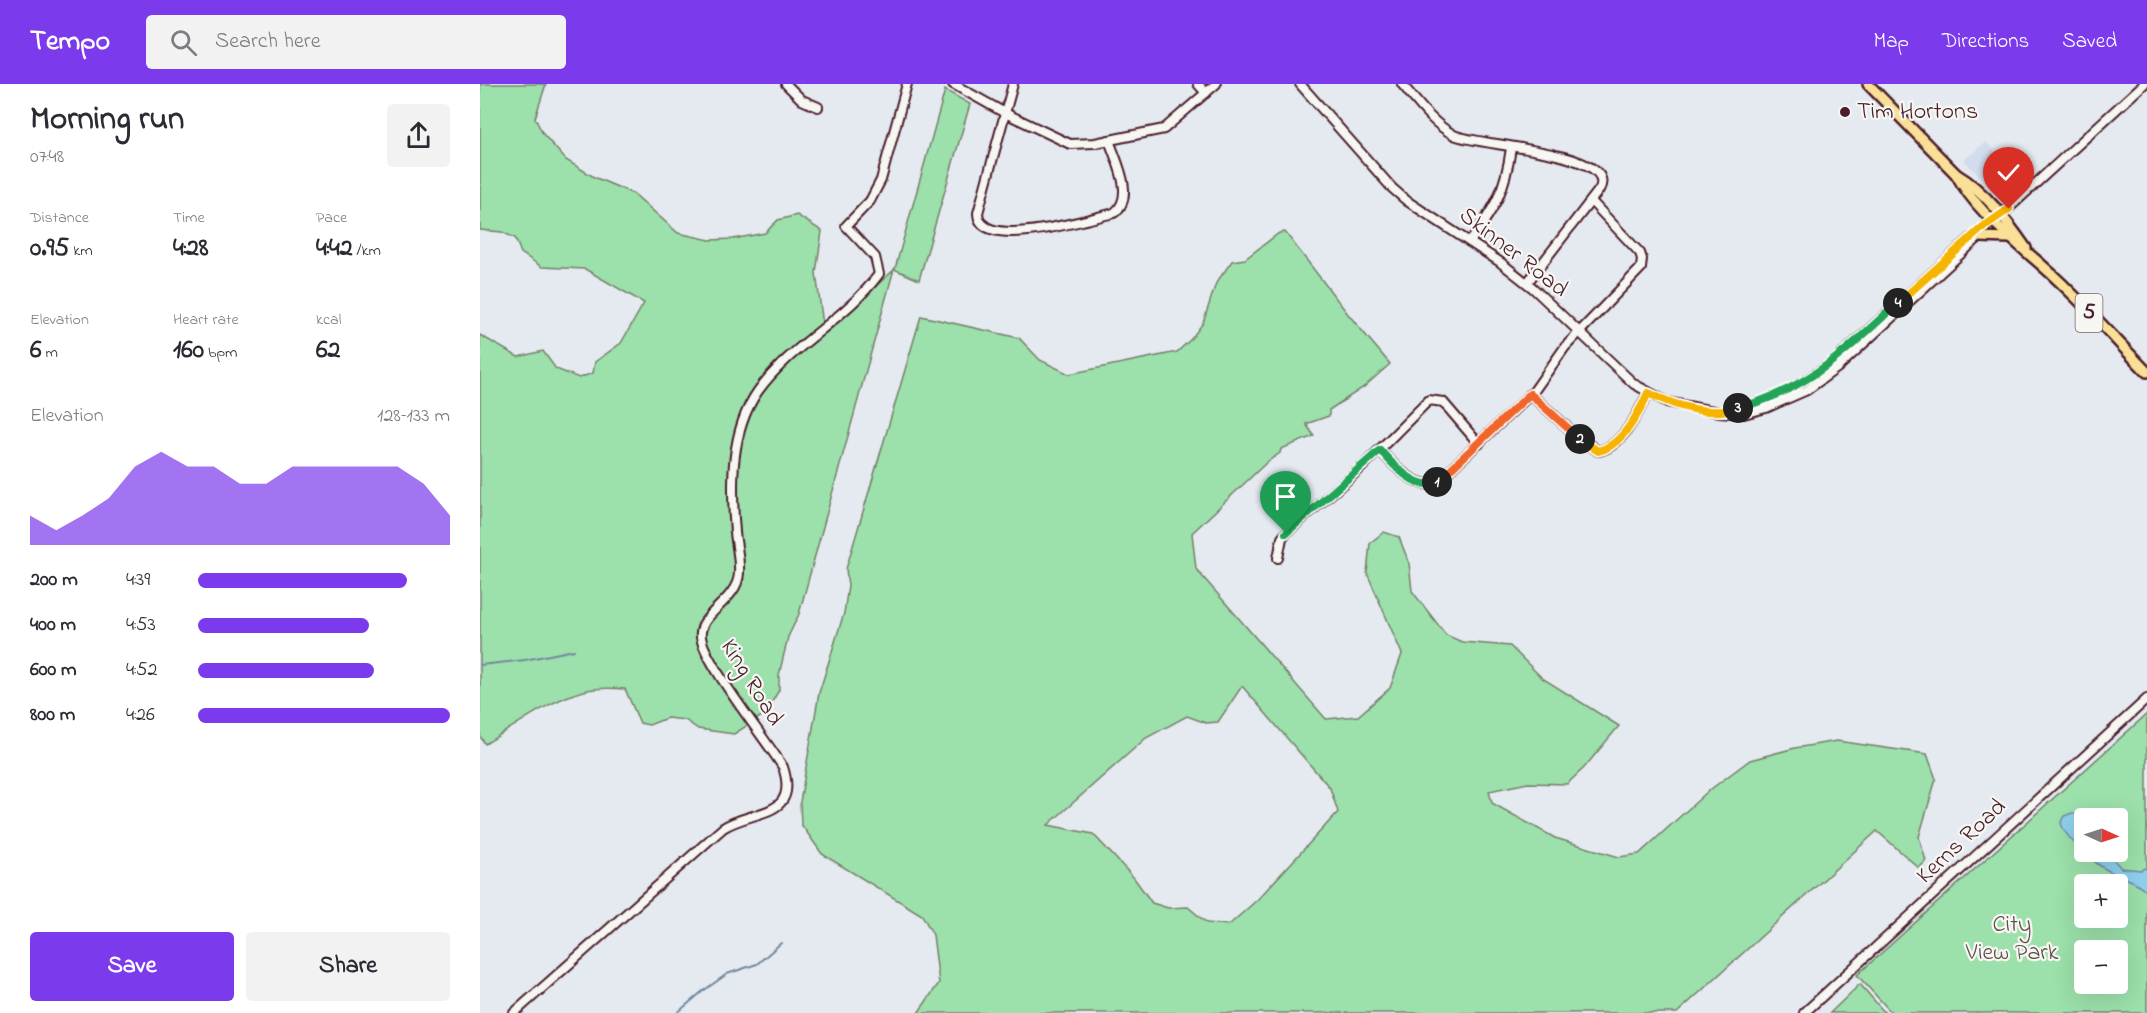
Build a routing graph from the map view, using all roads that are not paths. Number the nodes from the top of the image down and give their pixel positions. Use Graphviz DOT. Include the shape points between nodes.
graph roads {
  1 [pos="786,84"];
  2 [pos="907,84"];
  3 [pos="953,84"];
  4 [pos="1013,84"];
  5 [pos="1198,84"];
  6 [pos="1216,84"];
  7 [pos="1300,84"];
  8 [pos="1402,84"];
  9 [pos="1868,84"];
  10 [pos="2144,84"];
  11 [pos="1206,93"];
  12 [pos="818,107"];
  13 [pos="1005,113"];
  14 [pos="1109,140"];
  15 [pos="1511,148"];
  16 [pos="1956,174"];
  17 [pos="1591,201"];
  18 [pos="2002,216"];
  19 [pos="1990,224"];
  20 [pos="1979,237"];
  21 [pos="2009,238"];
  22 [pos="1470,242"];
  23 [pos="2030,255"];
  24 [pos="1527,283"];
  25 [pos="1579,332"];
  26 [pos="2147,372"];
  27 [pos="1648,393"];
  28 [pos="1530,394"];
  29 [pos="1727,411"];
  30 [pos="1479,444"];
  31 [pos="1380,450"];
  32 [pos="1278,558"];
  33 [pos="2147,699"];
  34 [pos="514,1013"];
  35 [pos="1803,1013"];
  1 -- 12 [label="street" via="802,100"];
  2 -- 34 [label="street, King Road" via="881,180 870,201 846,226 875,257 879,274 768,378 750,406 738,442 733,480 740,574 735,589 705,622 700,635 714,664 783,767 785,796 776,808 723,828"];
  3 -- 13 [label="street"];
  4 -- 13 [label="street"];
  5 -- 11 [label="street"];
  6 -- 11 [label="street"];
  7 -- 22 [label="street, Skinner Road" via="1392,188"];
  8 -- 15 [label="street" via="1436,122 1455,135"];
  9 -- 16 [label="main road, 5"];
  10 -- 18 [label="street"];
  11 -- 14 [label="street" via="1164,129"];
  13 -- 14 [label="street" via="1070,144"];
  13 -- 14 [label="street" via="978,213 983,226 996,231 1034,231 1114,213 1121,208 1125,194"];
  15 -- 17 [label="street" via="1566,156 1591,165 1603,182"];
  15 -- 22 [label="street" via="1499,199"];
  16 -- 18 [label="main road" via="1971,183"];
  16 -- 19 [label="main road, 5"];
  17 -- 24 [label="street"];
  17 -- 25 [label="street" via="1640,254 1642,264"];
  18 -- 19 [label="street"];
  18 -- 23 [label="main road"];
  19 -- 20 [label="street, Skinner Road"];
  19 -- 21 [label="main road, 5"];
  19 -- 29 [label="street, Skinner Road" via="1832,363 1789,391"];
  20 -- 21 [label="main road"];
  20 -- 29 [label="street, Skinner Road" via="1837,368 1807,390 1744,414"];
  21 -- 23 [label="main road, 5"];
  22 -- 24 [label="street, Skinner Road"];
  23 -- 26 [label="main road, 5"];
  24 -- 25 [label="street, Skinner Road"];
  25 -- 27 [label="street, Skinner Road"];
  25 -- 28 [label="street"];
  27 -- 28 [label="street" via="1616,441 1598,451"];
  27 -- 29 [label="street, Skinner Road" via="1684,407"];
  28 -- 30 [label="street"];
  30 -- 31 [label="street" via="1430,485 1401,471"];
  30 -- 31 [label="street" via="1443,402 1435,399 1425,403"];
  31 -- 32 [label="street" via="1286,533"];
  33 -- 35 [label="street, Kerns Road"];
}
